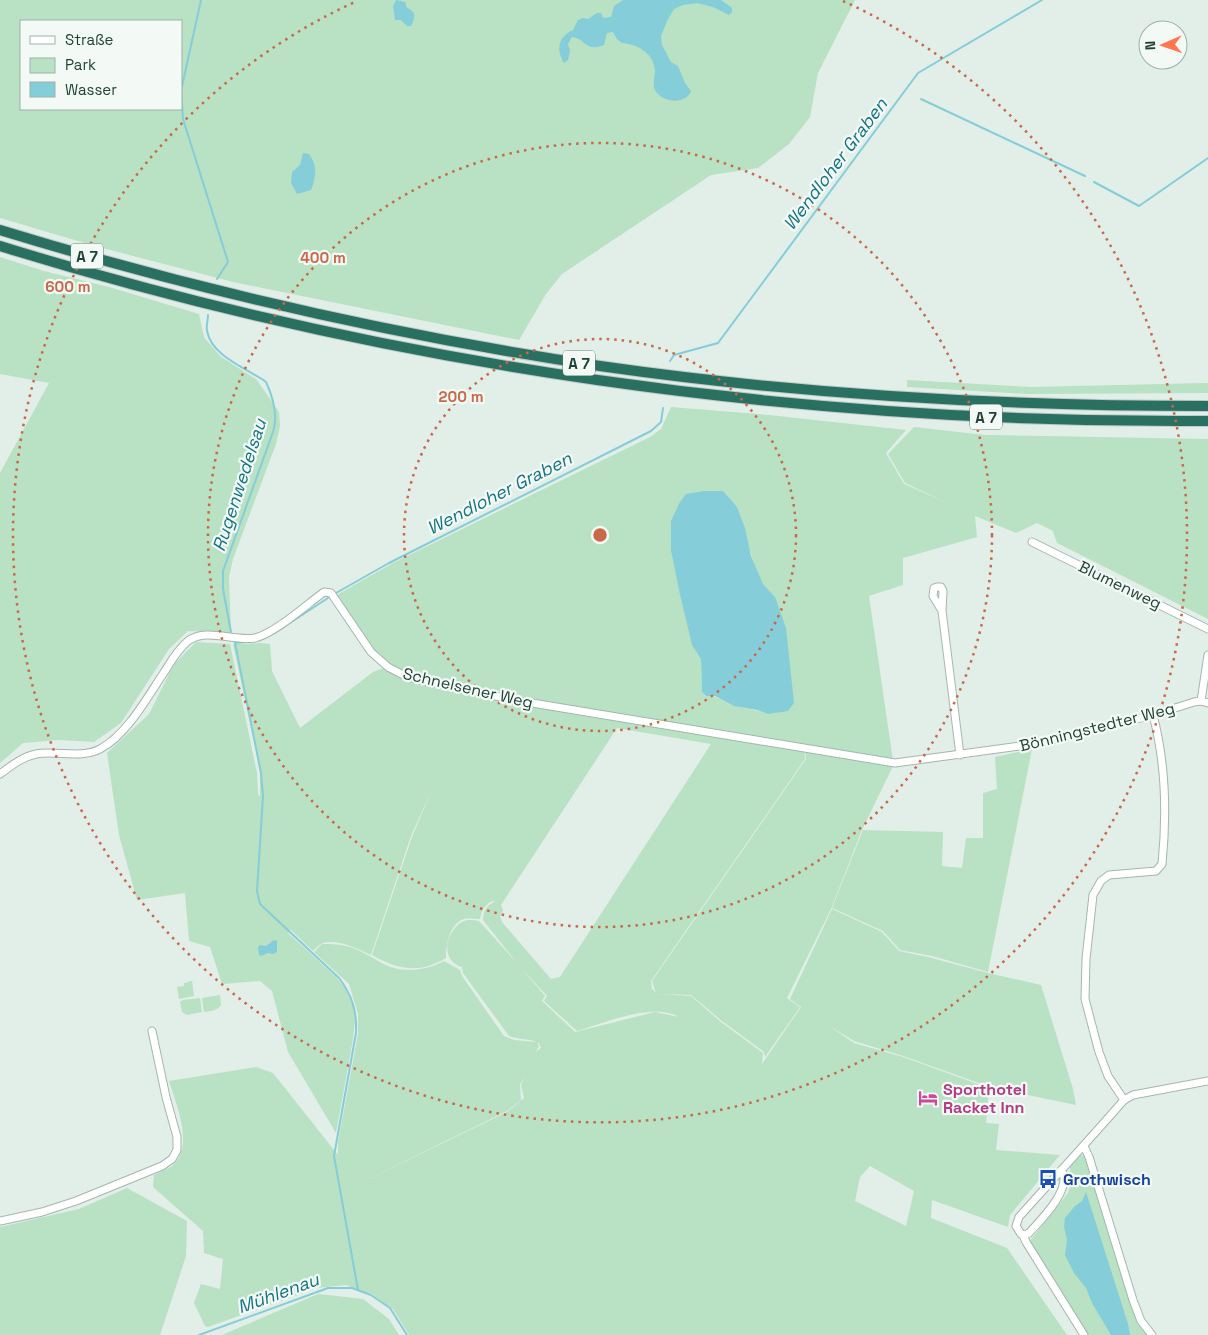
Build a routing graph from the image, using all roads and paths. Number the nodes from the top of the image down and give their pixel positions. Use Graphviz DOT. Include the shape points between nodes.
graph roads {
  1 [pos="0,230"];
  2 [pos="0,246"];
  3 [pos="1208,406"];
  4 [pos="1208,421"];
  5 [pos="1032,542"];
  6 [pos="942,611"];
  7 [pos="1208,629"];
  8 [pos="1208,655"];
  9 [pos="1204,702"];
  10 [pos="1153,715"];
  11 [pos="960,755"];
  12 [pos="895,763"];
  13 [pos="0,774"];
  14 [pos="152,1031"];
  15 [pos="1208,1081"];
  16 [pos="1124,1100"];
  17 [pos="1084,1146"];
  18 [pos="1061,1170"];
  19 [pos="0,1221"];
  20 [pos="1023,1235"];
  21 [pos="1084,1335"];
  22 [pos="1152,1335"];
  1 -- 3 [label="highway, A 7" via="251,299 401,331 600,366 880,396 1020,404"];
  2 -- 4 [label="highway, A 7" via="148,289 322,331 610,383 764,402 915,414"];
  5 -- 7 [label="street, Blumenweg"];
  6 -- 11 [label="street"];
  8 -- 9 [label="street"];
  9 -- 10 [label="street, Bönningstedter Weg"];
  10 -- 11 [label="street, Bönningstedter Weg" via="1036,744"];
  10 -- 16 [label="street" via="1164,783 1162,864 1156,871 1109,876 1101,881 1093,894 1086,959 1085,1000 1099,1052 1108,1076"];
  11 -- 12 [label="street, Bönningstedter Weg"];
  12 -- 13 [label="street, Schnelsener Weg" via="514,700 407,677 388,667 371,652 331,593 324,592 267,634 253,638 207,635 189,640 175,655 139,711 111,742 98,750 38,753 27,756"];
  14 -- 19 [label="street" via="177,1137 177,1150 172,1159 76,1201"];
  15 -- 16 [label="street" via="1133,1094"];
  16 -- 17 [label="street"];
  17 -- 18 [label="street"];
  17 -- 22 [label="street" via="1133,1300 1141,1321"];
  18 -- 20 [label="street" via="1065,1178 1062,1190 1034,1227"];
  18 -- 20 [label="street" via="1017,1220 1016,1228"];
  20 -- 21 [label="street"];
}
